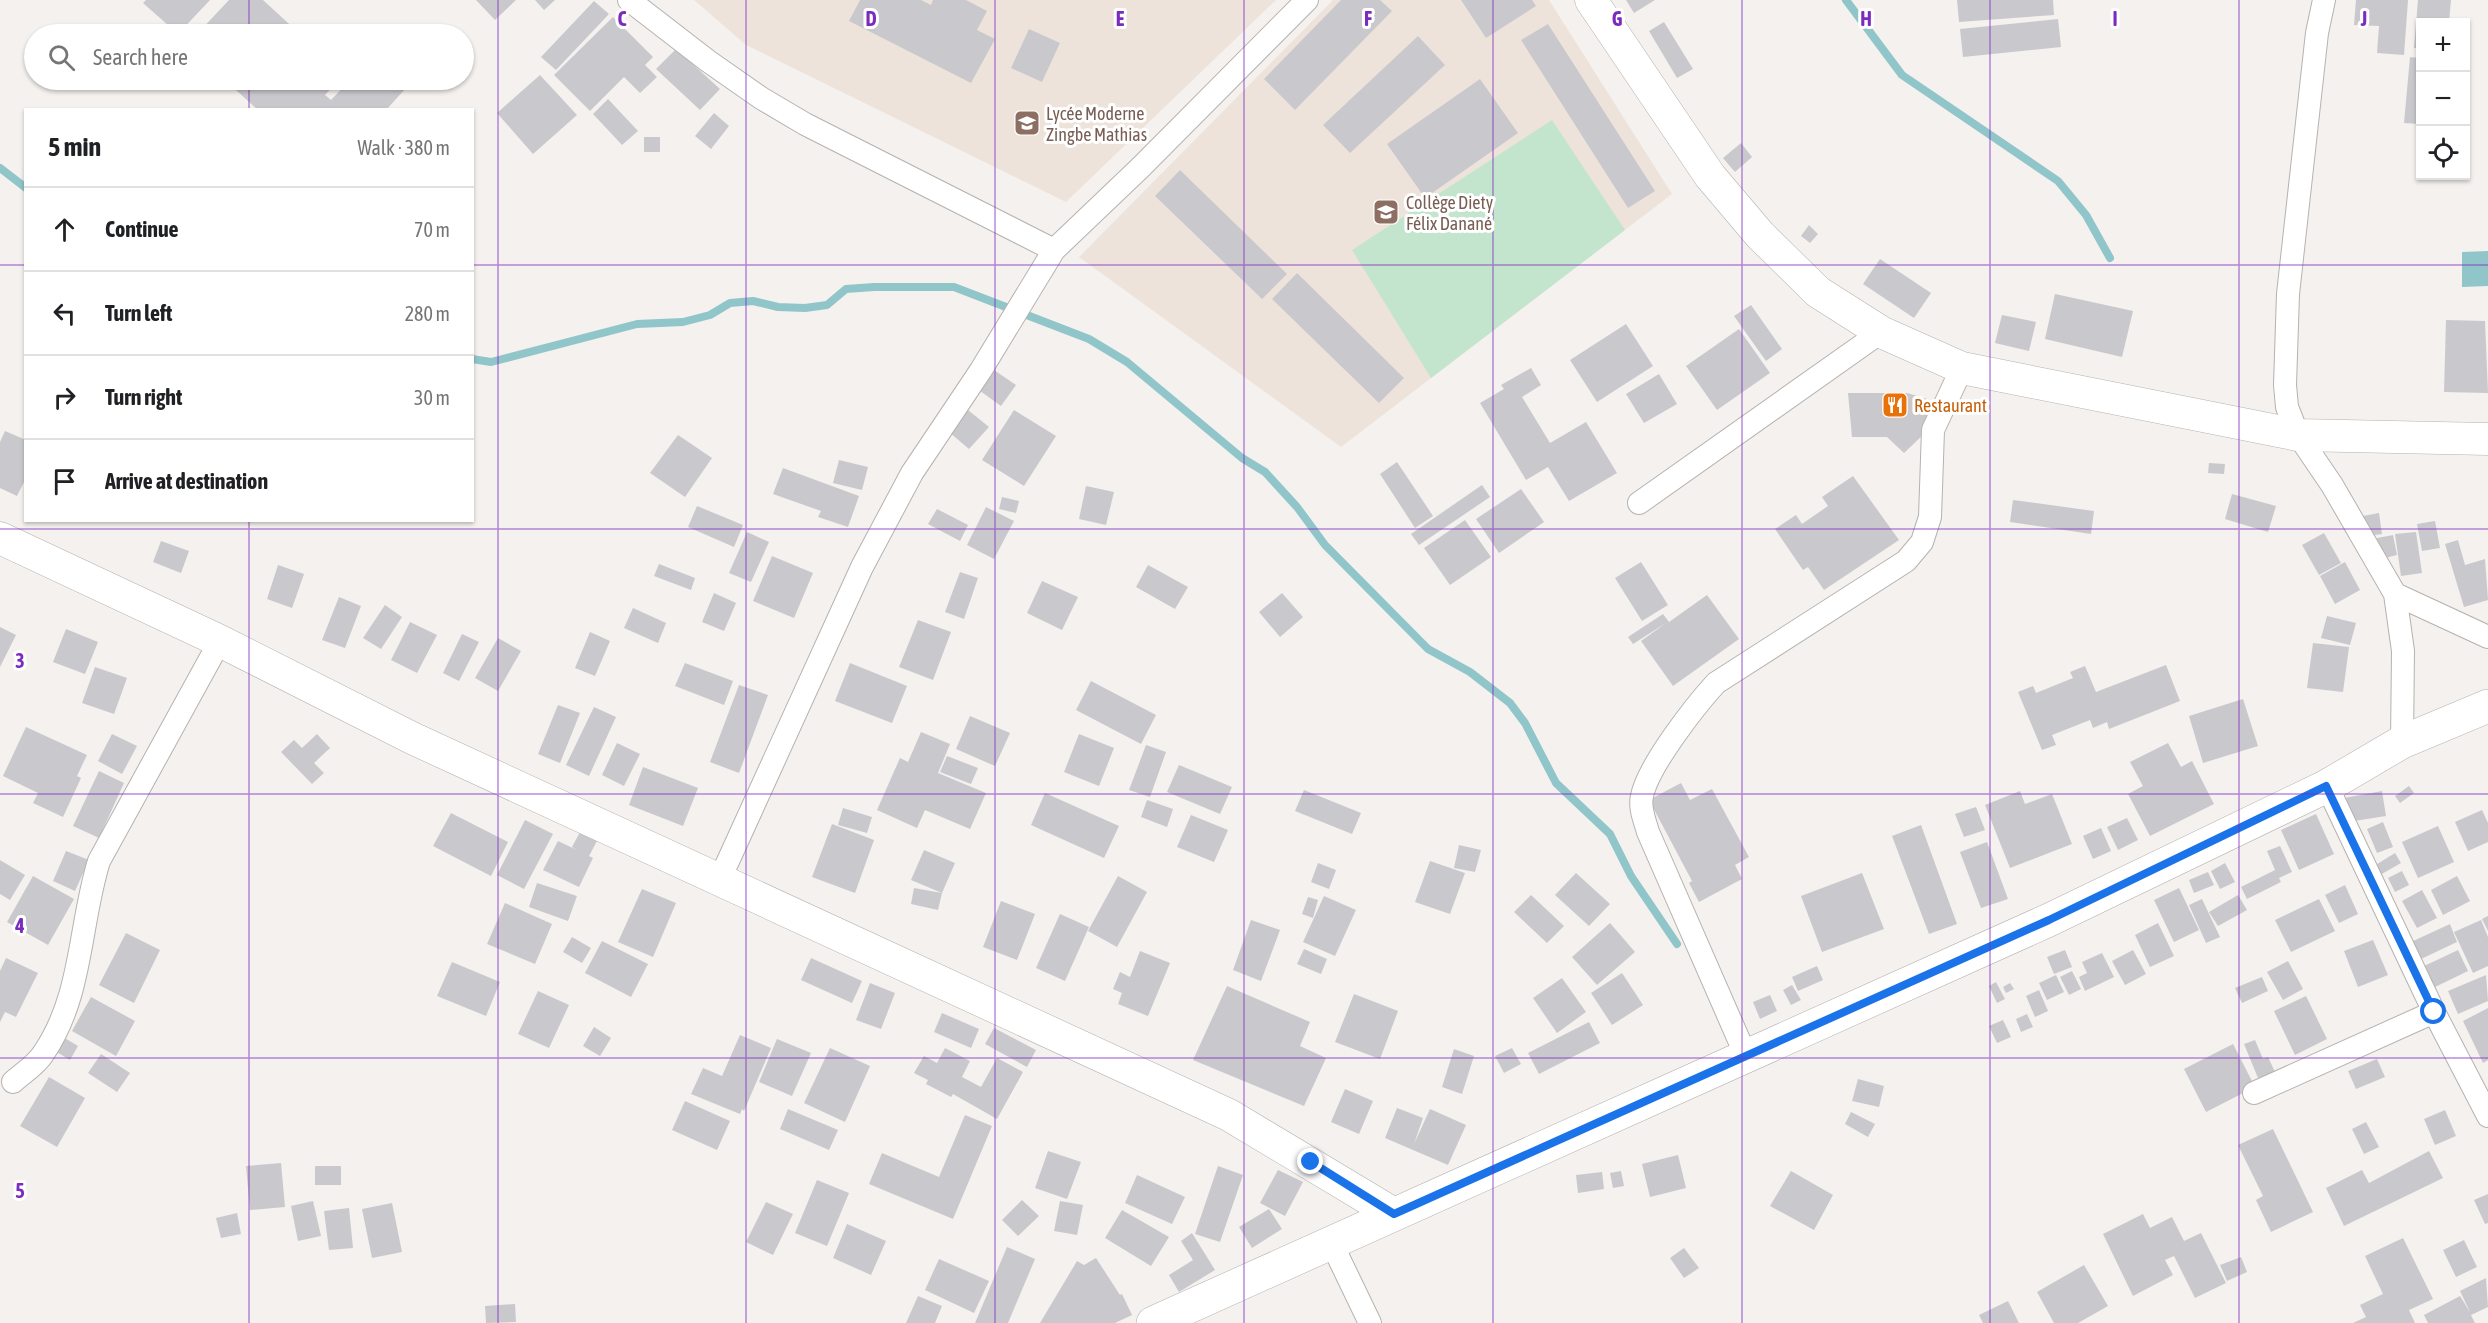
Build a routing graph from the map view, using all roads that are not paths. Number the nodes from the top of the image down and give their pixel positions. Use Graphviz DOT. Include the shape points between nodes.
graph roads {
  1 [pos="629,0"];
  2 [pos="1307,0"];
  3 [pos="1591,0"];
  4 [pos="2324,0"];
  5 [pos="1054,250"];
  6 [pos="1881,332"];
  7 [pos="1962,368"];
  8 [pos="2298,435"];
  9 [pos="2488,439"];
  10 [pos="1639,503"];
  11 [pos="0,538"];
  12 [pos="2396,594"];
  13 [pos="2488,637"];
  14 [pos="220,641"];
  15 [pos="2488,706"];
  16 [pos="2402,742"];
  17 [pos="2326,786"];
  18 [pos="719,881"];
  19 [pos="2434,1012"];
  20 [pos="1746,1056"];
  21 [pos="13,1082"];
  22 [pos="2254,1093"];
  23 [pos="2488,1116"];
  24 [pos="1394,1214"];
  25 [pos="1331,1242"];
  26 [pos="1153,1323"];
  27 [pos="1370,1323"];
  1 -- 5 [label="street" via="717,67 805,124"];
  2 -- 5 [label="street"];
  3 -- 6 [label="street" via="1710,176 1760,235 1818,292"];
  4 -- 8 [label="street" via="2288,294 2285,385 2287,407"];
  5 -- 18 [label="street" via="912,473 862,567"];
  6 -- 7 [label="street"];
  6 -- 10 [label="street"];
  7 -- 8 [label="street"];
  7 -- 20 [label="street" via="1933,430 1930,517 1923,542 1906,561 1716,683 1652,773 1642,794 1648,832"];
  8 -- 9 [label="street"];
  8 -- 12 [label="street"];
  11 -- 14 [label="street"];
  12 -- 13 [label="street"];
  12 -- 16 [label="street" via="2403,651"];
  14 -- 18 [label="street" via="412,738"];
  14 -- 21 [label="street" via="99,861 69,1003 42,1056"];
  15 -- 16 [label="main road"];
  16 -- 17 [label="main road"];
  17 -- 19 [label="street"];
  17 -- 20 [label="main road" via="2049,920"];
  18 -- 24 [label="street" via="1229,1115"];
  19 -- 22 [label="street"];
  19 -- 23 [label="street"];
  20 -- 24 [label="main road"];
  24 -- 25 [label="main road"];
  25 -- 26 [label="main road"];
  25 -- 27 [label="street"];
}
